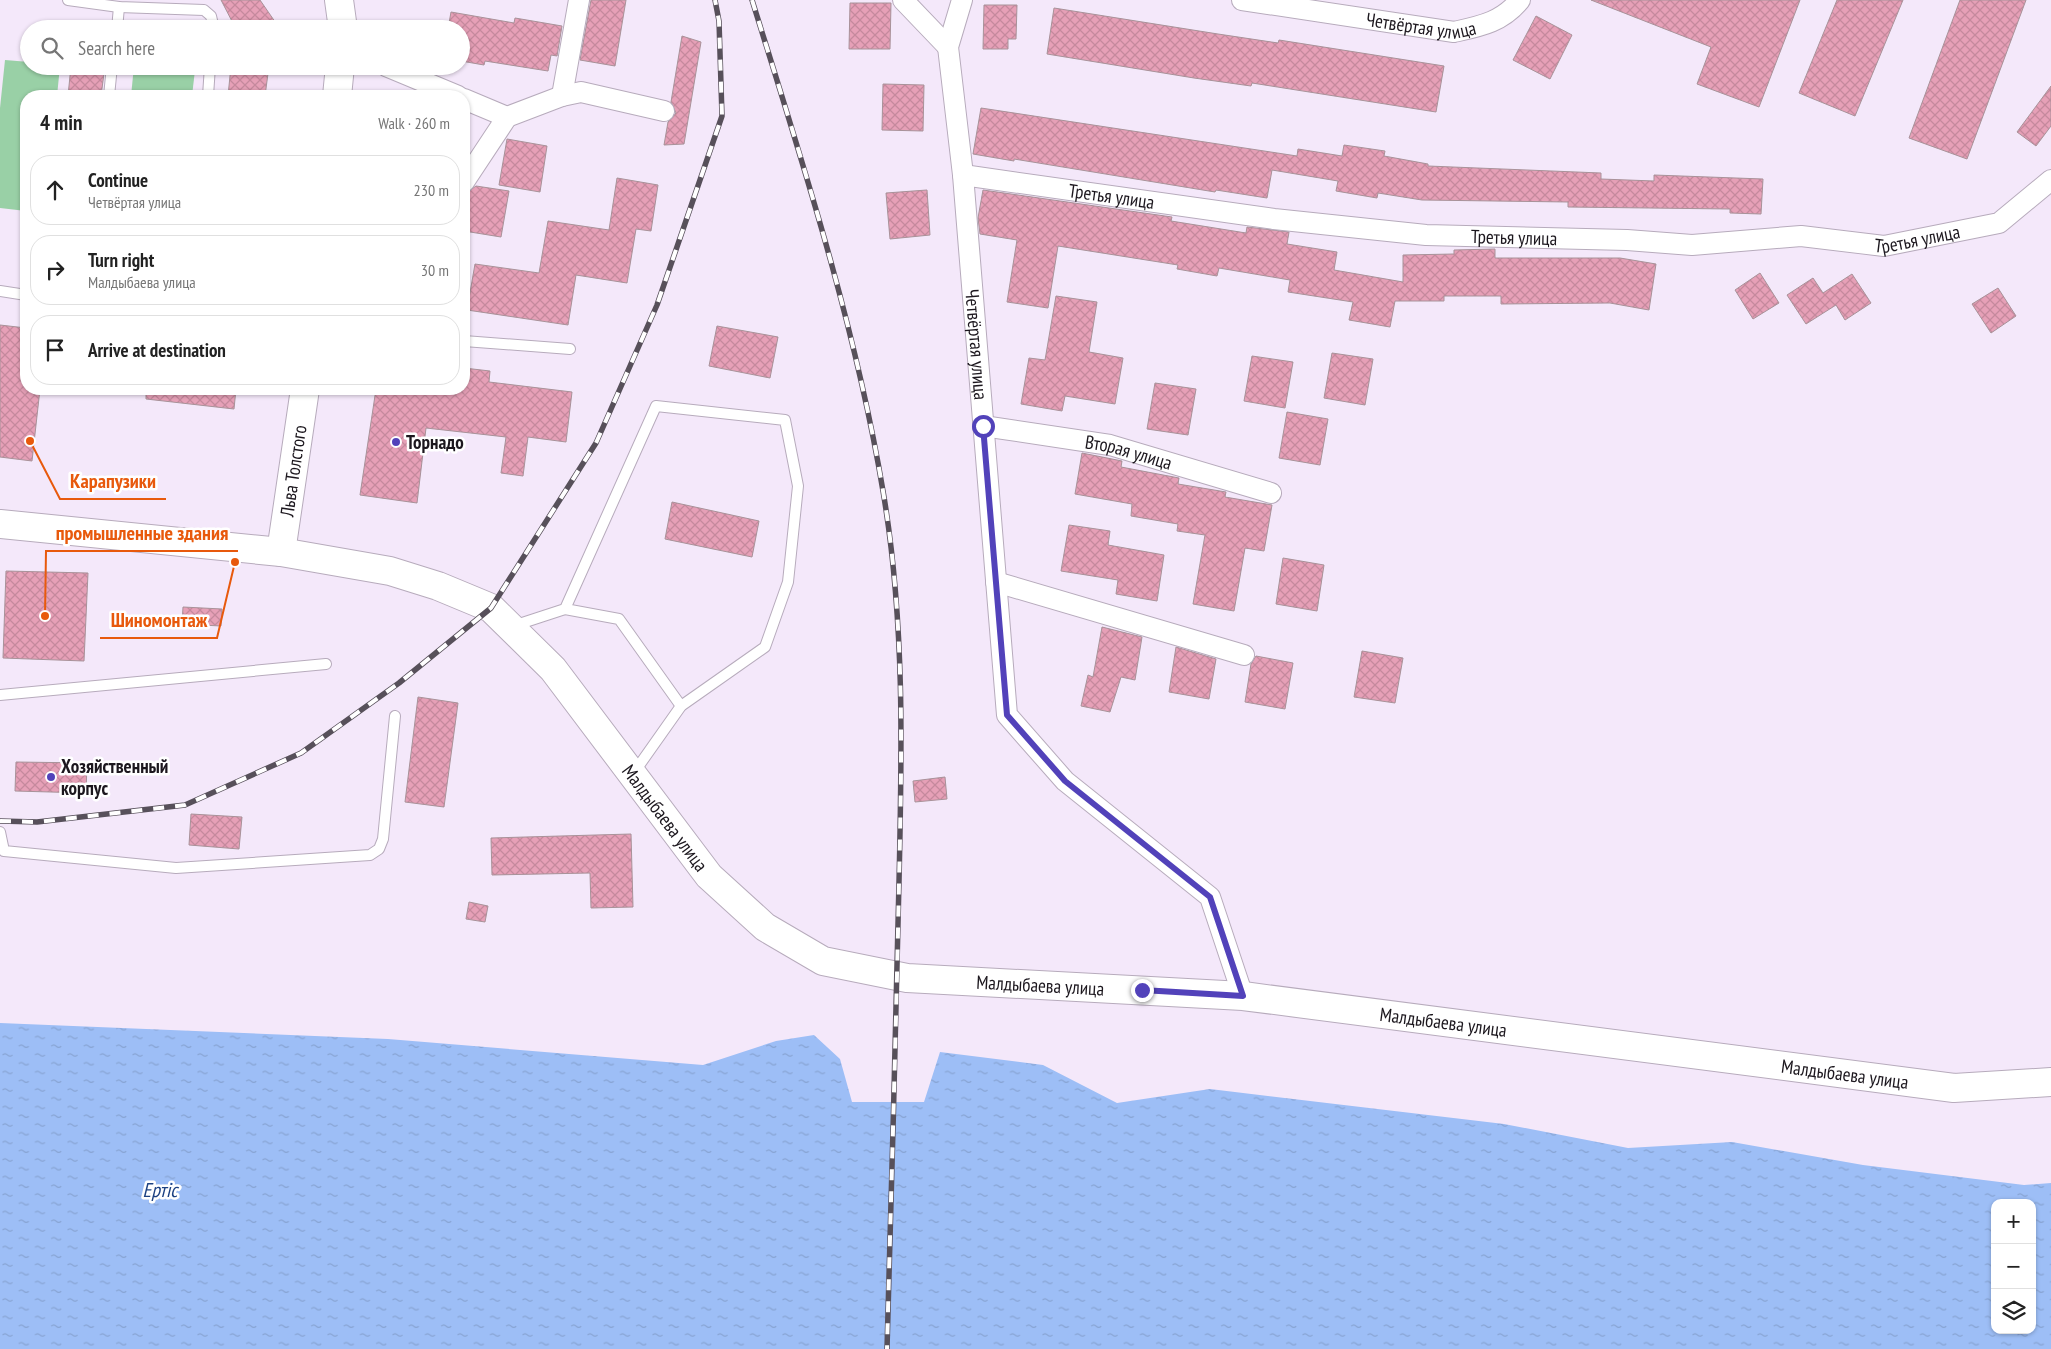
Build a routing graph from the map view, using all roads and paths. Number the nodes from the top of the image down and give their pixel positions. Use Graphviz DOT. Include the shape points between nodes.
graph roads {
  1 [pos="68,0"];
  2 [pos="338,0"];
  3 [pos="579,0"];
  4 [pos="903,0"];
  5 [pos="962,0"];
  6 [pos="1242,0"];
  7 [pos="119,7"];
  8 [pos="1514,7"];
  9 [pos="118,20"];
  10 [pos="212,20"];
  11 [pos="341,20"];
  12 [pos="948,47"];
  13 [pos="111,75"];
  14 [pos="209,75"];
  15 [pos="339,75"];
  16 [pos="408,75"];
  17 [pos="110,90"];
  18 [pos="208,90"];
  19 [pos="338,90"];
  20 [pos="444,90"];
  21 [pos="562,96"];
  22 [pos="470,101"];
  23 [pos="664,111"];
  24 [pos="508,117"];
  25 [pos="470,173"];
  26 [pos="963,175"];
  27 [pos="2051,180"];
  28 [pos="0,292"];
  29 [pos="20,294"];
  30 [pos="470,341"];
  31 [pos="570,349"];
  32 [pos="304,395"];
  33 [pos="983,426"];
  34 [pos="1271,493"];
  35 [pos="0,524"];
  36 [pos="281,552"];
  37 [pos="996,582"];
  38 [pos="564,609"];
  39 [pos="512,626"];
  40 [pos="1244,655"];
  41 [pos="326,664"];
  42 [pos="0,695"];
  43 [pos="681,706"];
  44 [pos="395,716"];
  45 [pos="632,775"];
  46 [pos="0,832"];
  47 [pos="1243,996"];
  48 [pos="2051,1082"];
  1 -- 7 [label="lane"];
  2 -- 11 [label="main road"];
  3 -- 21 [label="street"];
  4 -- 12 [label="street"];
  5 -- 12 [label="street, Четвёртая улица"];
  6 -- 8 [label="street, Четвёртая улица" via="1454,32 1484,25"];
  7 -- 9 [label="lane"];
  7 -- 10 [label="lane" via="204,10"];
  12 -- 26 [label="street, Четвёртая улица"];
  13 -- 17 [label="lane"];
  14 -- 18 [label="lane"];
  15 -- 19 [label="main road"];
  16 -- 20 [label="street"];
  21 -- 23 [label="street" via="582,92"];
  21 -- 24 [label="street"];
  22 -- 24 [label="street"];
  24 -- 25 [label="street"];
  26 -- 27 [label="street, Третья улица" via="1274,219 1426,235 1627,240 1692,245 1801,236 1884,246 1999,223"];
  26 -- 33 [label="street, Четвёртая улица"];
  28 -- 29 [label="lane"];
  30 -- 31 [label="lane"];
  32 -- 36 [label="main road, Льва Толстого"];
  33 -- 34 [label="street, Вторая улица" via="1110,445"];
  33 -- 37 [label="street, Четвёртая улица"];
  35 -- 36 [label="main road, Малдыбаева улица"];
  36 -- 39 [label="main road, Малдыбаева улица" via="390,571 438,586 491,608"];
  37 -- 40 [label="street"];
  37 -- 47 [label="street, Четвёртая улица" via="1007,715 1065,781 1210,897"];
  38 -- 39 [label="lane"];
  38 -- 43 [label="lane" via="619,620"];
  38 -- 43 [label="lane" via="656,406 785,420 798,486 784,596 765,647"];
  39 -- 45 [label="main road, Малдыбаева улица" via="553,669"];
  41 -- 42 [label="lane"];
  43 -- 45 [label="lane"];
  44 -- 46 [label="lane" via="383,839 379,849 370,855 176,868 4,851"];
  45 -- 47 [label="main road, Малдыбаева улица" via="709,876 765,927 823,961 907,978"];
  47 -- 48 [label="main road, Малдыбаева улица" via="1954,1088"];
}
